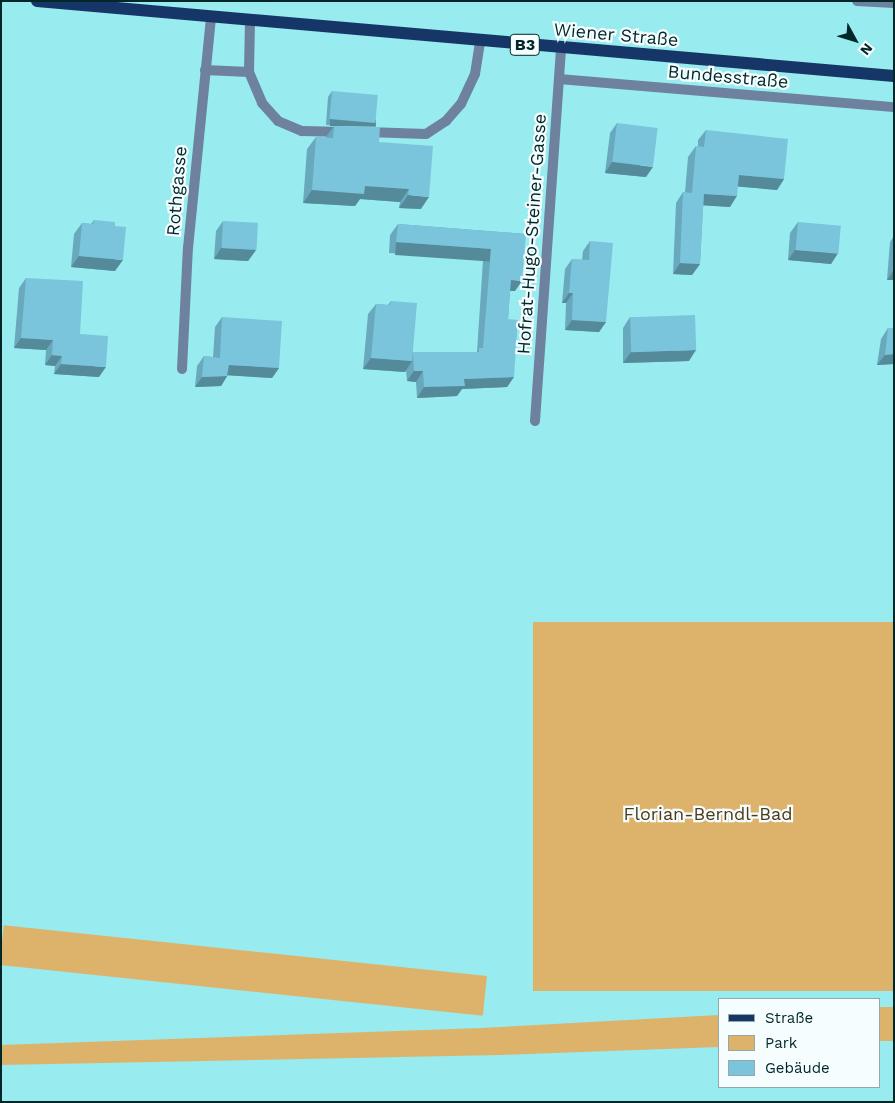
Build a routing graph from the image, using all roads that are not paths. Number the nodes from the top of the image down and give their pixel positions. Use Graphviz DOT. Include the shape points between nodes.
graph roads {
  1 [pos="37,1"];
  2 [pos="857,1"];
  3 [pos="894,3"];
  4 [pos="211,16"];
  5 [pos="250,20"];
  6 [pos="480,41"];
  7 [pos="561,49"];
  8 [pos="205,70"];
  9 [pos="248,72"];
  10 [pos="894,76"];
  11 [pos="559,79"];
  12 [pos="894,107"];
  13 [pos="182,369"];
  14 [pos="535,421"];
  1 -- 4 [label="main road, Wiener Straße / B3"];
  2 -- 3 [label="street"];
  4 -- 5 [label="main road, Wiener Straße / B3"];
  4 -- 8 [label="street, Rothgasse"];
  5 -- 6 [label="main road, Wiener Straße / B3"];
  5 -- 9 [label="street"];
  6 -- 7 [label="main road, Wiener Straße / B3"];
  6 -- 9 [label="street" via="475,74 461,104 446,121 426,134 302,130 278,121 262,103"];
  7 -- 10 [label="main road, Wiener Straße / B3"];
  7 -- 11 [label="street, Hofrat-Hugo-Steiner-Gasse"];
  8 -- 9 [label="street"];
  8 -- 13 [label="street, Rothgasse" via="188,248"];
  11 -- 12 [label="street, Bundesstraße"];
  11 -- 14 [label="street, Hofrat-Hugo-Steiner-Gasse"];
}
